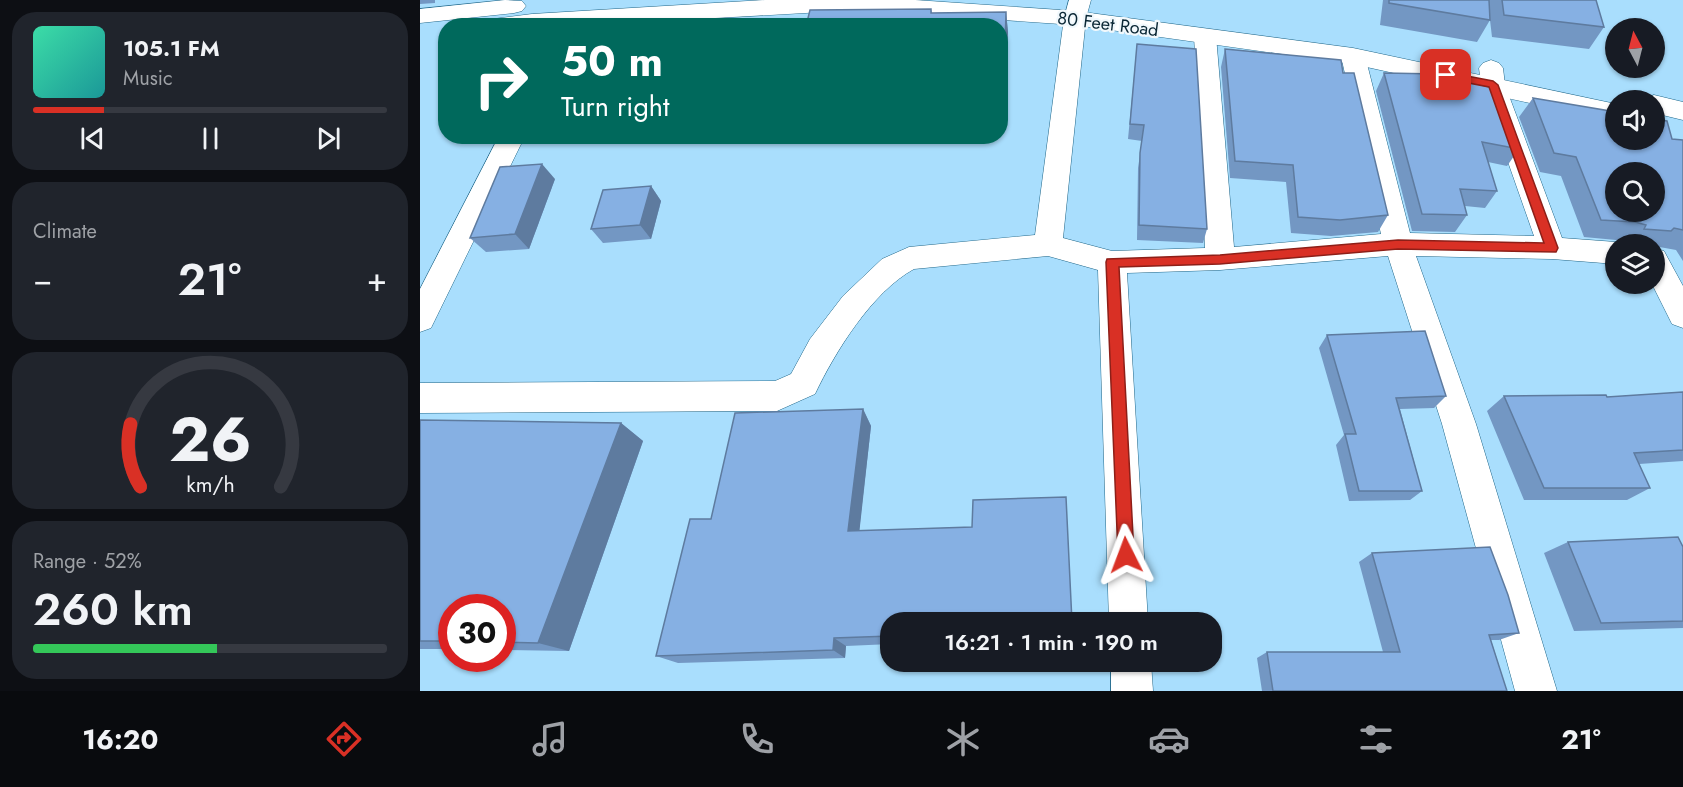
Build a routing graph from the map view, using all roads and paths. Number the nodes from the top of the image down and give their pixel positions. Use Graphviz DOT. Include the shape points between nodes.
graph roads {
  1 [pos="588,0"];
  2 [pos="869,2"];
  3 [pos="1078,6"];
  4 [pos="533,12"];
  5 [pos="420,16"];
  6 [pos="513,18"];
  7 [pos="438,31"];
  8 [pos="420,32"];
  9 [pos="1205,36"];
  10 [pos="1353,56"];
  11 [pos="1492,76"];
  12 [pos="1605,95"];
  13 [pos="1605,110"];
  14 [pos="508,144"];
  15 [pos="1398,244"];
  16 [pos="1048,245"];
  17 [pos="1552,248"];
  18 [pos="1605,252"];
  19 [pos="1683,257"];
  20 [pos="1665,258"];
  21 [pos="1220,260"];
  22 [pos="1112,262"];
  23 [pos="1665,280"];
  24 [pos="1683,315"];
  25 [pos="420,320"];
  26 [pos="420,398"];
  27 [pos="1129,612"];
  28 [pos="1131,672"];
  29 [pos="1132,691"];
  30 [pos="1536,691"];
  1 -- 4 [label="main road, 80 Feet Road"];
  2 -- 3 [label="main road, 80 Feet Road"];
  2 -- 4 [label="main road, 80 Feet Road"];
  3 -- 9 [label="main road, 80 Feet Road"];
  3 -- 11 [label="main road, 80 Feet Road" via="1162,10 1356,40"];
  3 -- 16 [label="street"];
  4 -- 5 [label="main road, 80 Feet Road"];
  4 -- 6 [label="main road, 80 Feet Road"];
  7 -- 8 [label="main road"];
  9 -- 10 [label="main road, 80 Feet Road"];
  9 -- 21 [label="street"];
  10 -- 11 [label="main road, 80 Feet Road"];
  10 -- 15 [label="street"];
  11 -- 12 [label="main road, 80 Feet Road"];
  11 -- 13 [label="main road, 80 Feet Road"];
  11 -- 17 [label="street"];
  14 -- 25 [label="street"];
  15 -- 17 [label="street"];
  15 -- 21 [label="street"];
  15 -- 30 [label="street" via="1459,424"];
  16 -- 22 [label="street"];
  16 -- 26 [label="street" via="909,258 892,267 854,305 821,348 803,384 777,396"];
  17 -- 18 [label="street"];
  19 -- 20 [label="street"];
  21 -- 22 [label="street"];
  22 -- 27 [label="street"];
  23 -- 24 [label="street"];
  28 -- 29 [label="street"];
}
